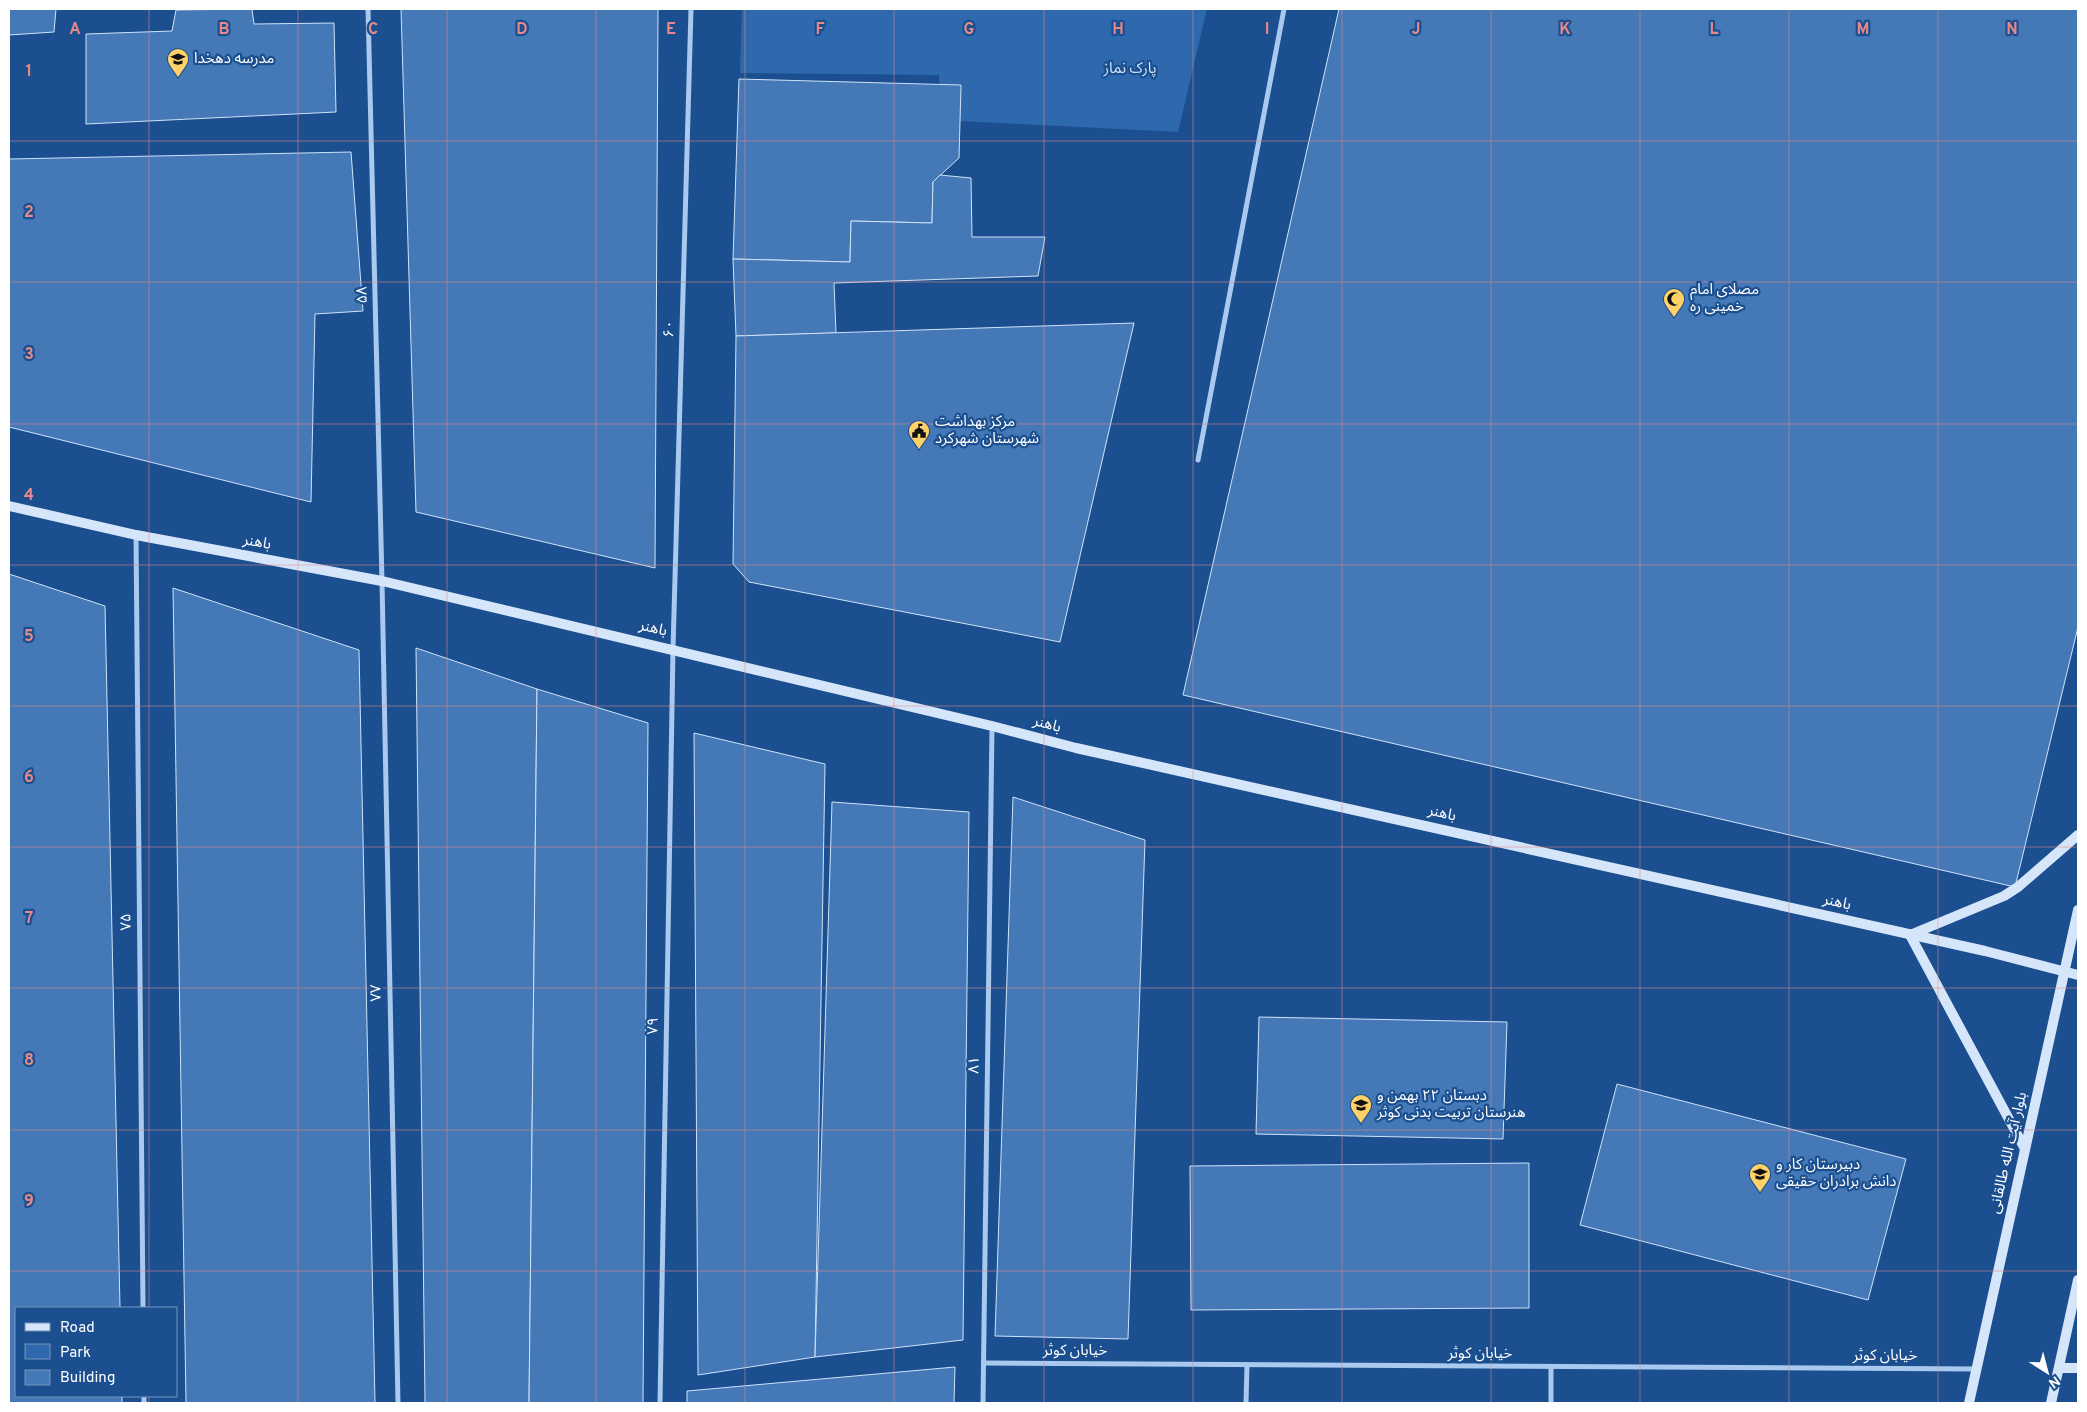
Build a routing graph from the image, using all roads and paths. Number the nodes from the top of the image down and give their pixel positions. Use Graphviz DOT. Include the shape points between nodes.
graph roads {
  1 [pos="368,9"];
  2 [pos="692,9"];
  3 [pos="1284,9"];
  4 [pos="1198,460"];
  5 [pos="9,506"];
  6 [pos="136,535"];
  7 [pos="382,581"];
  8 [pos="672,649"];
  9 [pos="992,726"];
  10 [pos="2078,835"];
  11 [pos="2078,910"];
  12 [pos="1910,935"];
  13 [pos="2064,971"];
  14 [pos="2078,975"];
  15 [pos="2025,1149"];
  16 [pos="2078,1280"];
  17 [pos="143,1307"];
  18 [pos="984,1364"];
  19 [pos="1247,1365"];
  20 [pos="1551,1367"];
  21 [pos="2059,1368"];
  22 [pos="2078,1368"];
  23 [pos="1977,1369"];
  24 [pos="398,1403"];
  25 [pos="660,1403"];
  26 [pos="983,1403"];
  27 [pos="1246,1403"];
  28 [pos="1551,1403"];
  29 [pos="1969,1403"];
  30 [pos="2051,1403"];
  1 -- 7 [label="street, ۵۸"];
  2 -- 8 [label="street, ۶۰"];
  3 -- 4 [label="street"];
  5 -- 6 [label="main road, باهنر"];
  6 -- 7 [label="main road, باهنر"];
  6 -- 17 [label="street, ۷۵"];
  7 -- 8 [label="main road, باهنر"];
  7 -- 24 [label="street, ۷۷"];
  8 -- 9 [label="main road, باهنر"];
  8 -- 25 [label="street, ۷۹"];
  9 -- 12 [label="main road, باهنر" via="1086,751"];
  9 -- 18 [label="street, ۸۱"];
  10 -- 12 [label="main road" via="2004,896"];
  11 -- 13 [label="main road, بلوار آیت الله طالقانی"];
  12 -- 13 [label="main road, باهنر"];
  12 -- 15 [label="main road"];
  13 -- 14 [label="main road, باهنر"];
  13 -- 15 [label="main road, بلوار آیت الله طالقانی"];
  15 -- 23 [label="main road, بلوار آیت الله طالقانی"];
  16 -- 21 [label="main road"];
  18 -- 19 [label="street, خیابان کوثر"];
  18 -- 26 [label="street, ۸۱"];
  19 -- 20 [label="street, خیابان کوثر"];
  19 -- 27 [label="street"];
  20 -- 23 [label="street, خیابان کوثر"];
  20 -- 28 [label="street"];
  21 -- 22 [label="main road"];
  21 -- 30 [label="main road"];
  23 -- 29 [label="main road, بلوار آیت الله طالقانی"];
}
